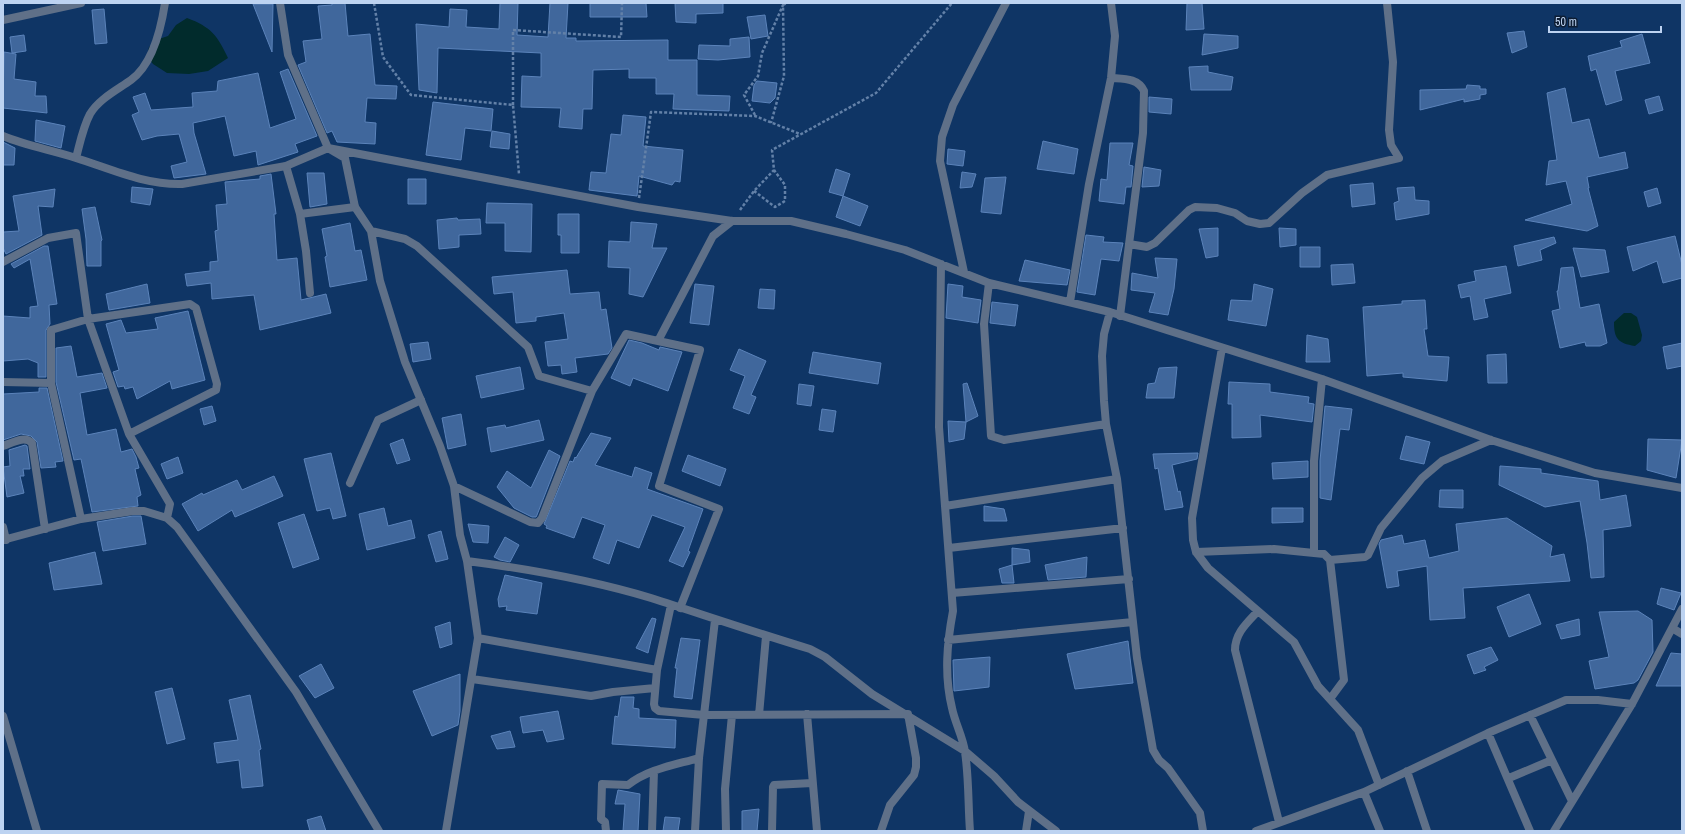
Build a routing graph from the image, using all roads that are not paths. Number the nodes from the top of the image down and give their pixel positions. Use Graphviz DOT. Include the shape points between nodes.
graph roads {
  1 [pos="81,3"];
  2 [pos="165,3"];
  3 [pos="280,3"];
  4 [pos="1006,3"];
  5 [pos="1111,3"];
  6 [pos="1387,3"];
  7 [pos="3,20"];
  8 [pos="1111,78"];
  9 [pos="3,136"];
  10 [pos="328,148"];
  11 [pos="76,158"];
  12 [pos="286,166"];
  13 [pos="355,207"];
  14 [pos="300,214"];
  15 [pos="732,221"];
  16 [pos="371,231"];
  17 [pos="1129,244"];
  18 [pos="3,262"];
  19 [pos="941,264"];
  20 [pos="964,272"];
  21 [pos="989,283"];
  22 [pos="310,293"];
  23 [pos="1070,302"];
  24 [pos="1110,312"];
  25 [pos="1120,316"];
  26 [pos="88,319"];
  27 [pos="658,341"];
  28 [pos="1222,348"];
  29 [pos="1322,379"];
  30 [pos="3,382"];
  31 [pos="51,383"];
  32 [pos="592,391"];
  33 [pos="421,400"];
  34 [pos="1106,424"];
  35 [pos="129,434"];
  36 [pos="1491,440"];
  37 [pos="3,446"];
  38 [pos="1117,479"];
  39 [pos="350,483"];
  40 [pos="454,486"];
  41 [pos="1682,488"];
  42 [pos="945,506"];
  43 [pos="167,518"];
  44 [pos="81,519"];
  45 [pos="3,527"];
  46 [pos="1123,528"];
  47 [pos="45,529"];
  48 [pos="5,540"];
  49 [pos="949,548"];
  50 [pos="1196,552"];
  51 [pos="1314,552"];
  52 [pos="1330,560"];
  53 [pos="467,561"];
  54 [pos="1129,579"];
  55 [pos="952,593"];
  56 [pos="671,605"];
  57 [pos="680,608"];
  58 [pos="1682,609"];
  59 [pos="1258,611"];
  60 [pos="715,620"];
  61 [pos="1133,622"];
  62 [pos="1672,628"];
  63 [pos="1682,634"];
  64 [pos="766,636"];
  65 [pos="478,638"];
  66 [pos="948,640"];
  67 [pos="657,670"];
  68 [pos="472,679"];
  69 [pos="655,688"];
  70 [pos="1330,699"];
  71 [pos="1632,704"];
  72 [pos="759,714"];
  73 [pos="807,714"];
  74 [pos="908,714"];
  75 [pos="704,715"];
  76 [pos="732,715"];
  77 [pos="1530,715"];
  78 [pos="3,716"];
  79 [pos="1488,733"];
  80 [pos="965,751"];
  81 [pos="699,758"];
  82 [pos="1552,760"];
  83 [pos="654,771"];
  84 [pos="1407,771"];
  85 [pos="1509,778"];
  86 [pos="812,783"];
  87 [pos="1379,785"];
  88 [pos="1364,792"];
  89 [pos="1572,801"];
  90 [pos="1029,811"];
  91 [pos="1279,822"];
  92 [pos="37,831"];
  93 [pos="378,831"];
  94 [pos="446,831"];
  95 [pos="606,831"];
  96 [pos="652,831"];
  97 [pos="695,831"];
  98 [pos="726,831"];
  99 [pos="772,831"];
  100 [pos="817,831"];
  101 [pos="881,831"];
  102 [pos="970,831"];
  103 [pos="1026,831"];
  104 [pos="1056,831"];
  105 [pos="1203,831"];
  106 [pos="1256,831"];
  107 [pos="1380,831"];
  108 [pos="1427,831"];
  109 [pos="1530,831"];
  110 [pos="1554,831"];
  1 -- 7 [label="street"];
  2 -- 11 [label="street" via="153,48 145,65 132,79 91,112"];
  3 -- 10 [label="street" via="288,55"];
  4 -- 20 [label="street" via="953,105 942,137 940,161"];
  5 -- 8 [label="street" via="1115,36"];
  6 -- 17 [label="street" via="1393,62 1388,130 1391,145 1399,158 1327,175 1302,193 1269,223 1247,221 1218,208 1195,207 1155,243 1147,246"];
  8 -- 17 [label="street" via="1135,81 1144,91 1143,133"];
  8 -- 23 [label="street" via="1089,184"];
  9 -- 11 [label="street"];
  10 -- 12 [label="street"];
  10 -- 13 [label="street" via="345,158"];
  10 -- 15 [label="street" via="520,186"];
  11 -- 12 [label="street" via="119,173 167,184 182,184"];
  12 -- 14 [label="street"];
  13 -- 14 [label="street"];
  13 -- 16 [label="street"];
  14 -- 22 [label="street"];
  15 -- 19 [label="street" via="791,221 905,250"];
  15 -- 27 [label="street" via="713,236"];
  16 -- 32 [label="street" via="405,239 418,246 528,347 540,376"];
  16 -- 33 [label="street" via="380,281 405,362"];
  17 -- 25 [label="street"];
  18 -- 26 [label="street" via="48,238 76,233"];
  19 -- 20 [label="street"];
  19 -- 42 [label="street" via="939,427"];
  20 -- 21 [label="street"];
  21 -- 23 [label="street"];
  21 -- 34 [label="street" via="984,324 991,436 1004,440"];
  23 -- 24 [label="street"];
  24 -- 25 [label="street"];
  24 -- 34 [label="street" via="1102,356"];
  25 -- 28 [label="street"];
  26 -- 31 [label="street" via="51,330"];
  26 -- 35 [label="street"];
  26 -- 35 [label="street" via="190,304 196,308 217,384 216,390"];
  27 -- 32 [label="street" via="626,334"];
  27 -- 57 [label="street" via="700,350 660,486 719,509"];
  28 -- 29 [label="street"];
  28 -- 50 [label="street" via="1192,518"];
  29 -- 36 [label="street"];
  29 -- 51 [label="street" via="1314,461"];
  30 -- 31 [label="street"];
  31 -- 44 [label="street"];
  32 -- 40 [label="street" via="538,523 530,522"];
  33 -- 39 [label="street" via="378,420"];
  33 -- 40 [label="street"];
  34 -- 38 [label="street"];
  35 -- 43 [label="street" via="170,504"];
  36 -- 41 [label="street" via="1595,473"];
  36 -- 52 [label="street" via="1442,461 1422,478 1381,528 1368,555"];
  37 -- 47 [label="street" via="25,438 32,443"];
  38 -- 42 [label="street"];
  38 -- 46 [label="street"];
  40 -- 53 [label="street" via="460,535"];
  42 -- 49 [label="street"];
  43 -- 44 [label="street" via="144,511 133,511"];
  43 -- 93 [label="street" via="177,527 296,692"];
  44 -- 47 [label="street"];
  45 -- 48 [label="street"];
  46 -- 49 [label="street"];
  46 -- 54 [label="street"];
  47 -- 48 [label="street"];
  49 -- 55 [label="street"];
  50 -- 51 [label="street" via="1274,549"];
  50 -- 59 [label="street" via="1208,568"];
  51 -- 52 [label="street" via="1324,554"];
  52 -- 70 [label="street" via="1344,680"];
  53 -- 56 [label="street" via="518,567 570,578"];
  53 -- 65 [label="street"];
  54 -- 55 [label="street"];
  54 -- 61 [label="street"];
  55 -- 66 [label="street" via="953,611"];
  56 -- 57 [label="street"];
  56 -- 67 [label="street"];
  57 -- 60 [label="street"];
  58 -- 62 [label="street"];
  59 -- 70 [label="street" via="1294,642 1311,676"];
  59 -- 91 [label="street" via="1235,640 1235,650"];
  60 -- 64 [label="street"];
  60 -- 75 [label="street"];
  61 -- 66 [label="street"];
  61 -- 105 [label="street" via="1153,750 1200,813"];
  62 -- 63 [label="street"];
  62 -- 71 [label="street"];
  64 -- 72 [label="street"];
  64 -- 74 [label="street" via="825,657 872,694"];
  65 -- 67 [label="street"];
  65 -- 68 [label="street"];
  66 -- 80 [label="street" via="949,692"];
  67 -- 69 [label="street"];
  68 -- 69 [label="street" via="591,696"];
  68 -- 94 [label="street"];
  69 -- 75 [label="street" via="654,704 659,711"];
  70 -- 87 [label="street" via="1358,730"];
  71 -- 77 [label="street" via="1566,700"];
  71 -- 89 [label="street"];
  72 -- 73 [label="street"];
  72 -- 76 [label="street"];
  73 -- 74 [label="street"];
  73 -- 86 [label="street"];
  74 -- 80 [label="street"];
  74 -- 101 [label="street" via="916,767 914,775 890,805"];
  75 -- 76 [label="street"];
  75 -- 81 [label="street"];
  76 -- 98 [label="street" via="725,790"];
  77 -- 79 [label="street"];
  77 -- 82 [label="street"];
  78 -- 92 [label="street"];
  79 -- 84 [label="street"];
  79 -- 85 [label="street"];
  80 -- 90 [label="street"];
  80 -- 102 [label="street"];
  81 -- 83 [label="street"];
  81 -- 97 [label="street"];
  82 -- 85 [label="street"];
  82 -- 89 [label="street"];
  83 -- 95 [label="street" via="637,778 628,786 602,784 601,820 605,822"];
  83 -- 96 [label="street"];
  84 -- 87 [label="street"];
  84 -- 108 [label="street"];
  85 -- 109 [label="street"];
  86 -- 99 [label="street" via="774,785"];
  86 -- 100 [label="street"];
  87 -- 88 [label="street"];
  88 -- 91 [label="street"];
  88 -- 107 [label="street"];
  89 -- 110 [label="street"];
  90 -- 103 [label="street"];
  90 -- 104 [label="street"];
  91 -- 106 [label="street"];
}
